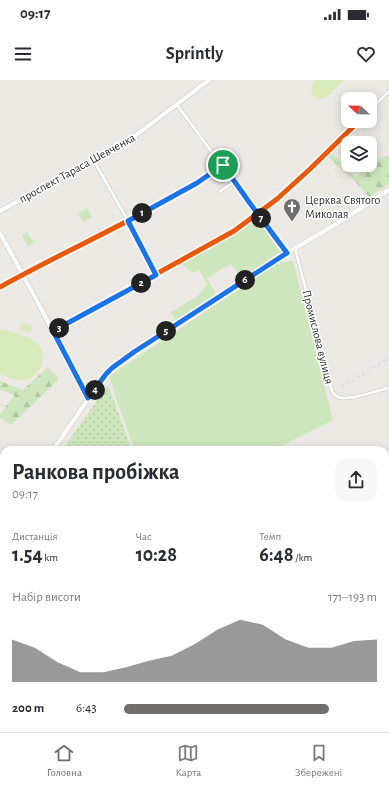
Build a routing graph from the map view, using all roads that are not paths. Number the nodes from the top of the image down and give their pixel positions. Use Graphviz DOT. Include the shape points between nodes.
graph roads {
  1 [pos="209,80"];
  2 [pos="389,91"];
  3 [pos="377,103"];
  4 [pos="177,105"];
  5 [pos="352,128"];
  6 [pos="94,161"];
  7 [pos="223,165"];
  8 [pos="234,182"];
  9 [pos="389,190"];
  10 [pos="219,192"];
  11 [pos="0,211"];
  12 [pos="258,214"];
  13 [pos="128,221"];
  14 [pos="0,233"];
  15 [pos="295,248"];
  16 [pos="287,253"];
  17 [pos="22,274"];
  18 [pos="156,275"];
  19 [pos="0,287"];
  20 [pos="53,331"];
  21 [pos="389,388"];
  22 [pos="88,398"];
  23 [pos="56,446"];
  1 -- 4 [label="main road, проспект Тараса Шевченка"];
  2 -- 3 [label="street"];
  4 -- 6 [label="main road, проспект Тараса Шевченка" via="123,144"];
  4 -- 7 [label="street"];
  5 -- 12 [label="street"];
  6 -- 11 [label="main road, проспект Тараса Шевченка"];
  6 -- 13 [label="street"];
  7 -- 8 [label="street"];
  7 -- 13 [label="street" via="197,183"];
  8 -- 10 [label="street"];
  8 -- 12 [label="street"];
  9 -- 15 [label="main road"];
  12 -- 16 [label="street"];
  12 -- 18 [label="street" via="234,231"];
  13 -- 17 [label="street"];
  13 -- 18 [label="street"];
  14 -- 17 [label="main road"];
  15 -- 16 [label="main road"];
  15 -- 21 [label="street, Промислова вулиця" via="332,391 344,398"];
  16 -- 22 [label="main road" via="112,368"];
  17 -- 19 [label="street"];
  17 -- 20 [label="main road"];
  18 -- 20 [label="street"];
  20 -- 22 [label="main road"];
  22 -- 23 [label="main road"];
}
